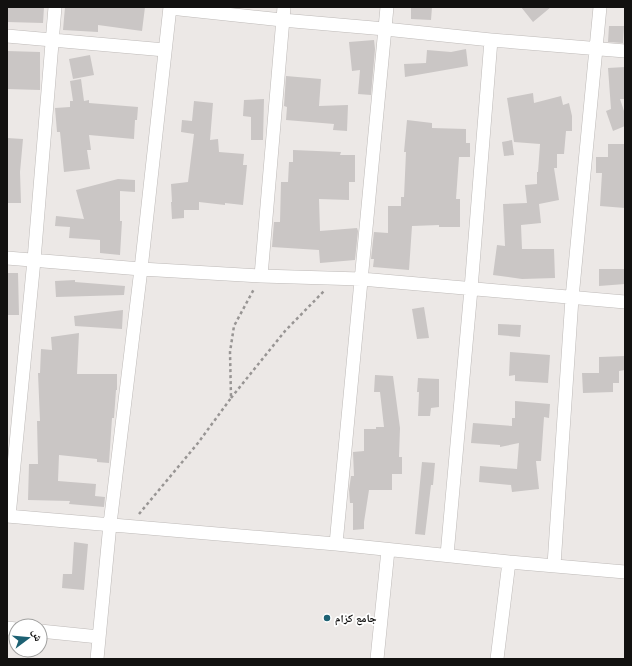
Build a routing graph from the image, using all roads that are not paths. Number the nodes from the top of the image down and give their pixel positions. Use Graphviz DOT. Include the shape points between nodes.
graph roads {
  1 [pos="55,7"];
  2 [pos="170,7"];
  3 [pos="284,7"];
  4 [pos="387,7"];
  5 [pos="600,7"];
  6 [pos="282,20"];
  7 [pos="385,29"];
  8 [pos="7,36"];
  9 [pos="52,39"];
  10 [pos="491,40"];
  11 [pos="597,49"];
  12 [pos="165,50"];
  13 [pos="625,51"];
  14 [pos="7,258"];
  15 [pos="34,260"];
  16 [pos="141,269"];
  17 [pos="261,276"];
  18 [pos="361,279"];
  19 [pos="471,289"];
  20 [pos="572,298"];
  21 [pos="625,302"];
  22 [pos="8,516"];
  23 [pos="110,524"];
  24 [pos="336,544"];
  25 [pos="388,550"];
  26 [pos="447,555"];
  27 [pos="509,562"];
  28 [pos="554,565"];
  29 [pos="625,572"];
  30 [pos="48,632"];
  31 [pos="99,637"];
  32 [pos="97,659"];
  33 [pos="377,659"];
  34 [pos="497,659"];
  1 -- 9 [label="street"];
  2 -- 6 [label="street"];
  2 -- 12 [label="street"];
  3 -- 6 [label="street"];
  4 -- 7 [label="street"];
  5 -- 11 [label="street"];
  6 -- 7 [label="street"];
  6 -- 17 [label="street"];
  7 -- 10 [label="street"];
  7 -- 18 [label="street"];
  8 -- 9 [label="street"];
  9 -- 12 [label="street"];
  9 -- 15 [label="street"];
  10 -- 11 [label="street"];
  10 -- 19 [label="street"];
  11 -- 13 [label="street"];
  11 -- 20 [label="street"];
  12 -- 16 [label="street"];
  14 -- 15 [label="street"];
  15 -- 16 [label="street"];
  15 -- 22 [label="street"];
  16 -- 17 [label="street"];
  16 -- 23 [label="street"];
  17 -- 18 [label="street"];
  18 -- 19 [label="street"];
  18 -- 24 [label="street"];
  19 -- 20 [label="street"];
  19 -- 26 [label="street"];
  20 -- 21 [label="street"];
  20 -- 28 [label="street"];
  22 -- 23 [label="street"];
  23 -- 24 [label="street"];
  23 -- 31 [label="street"];
  24 -- 25 [label="street"];
  25 -- 26 [label="street"];
  25 -- 33 [label="street"];
  26 -- 27 [label="street"];
  27 -- 28 [label="street"];
  27 -- 34 [label="street"];
  28 -- 29 [label="street"];
  30 -- 31 [label="street"];
  31 -- 32 [label="street"];
}
